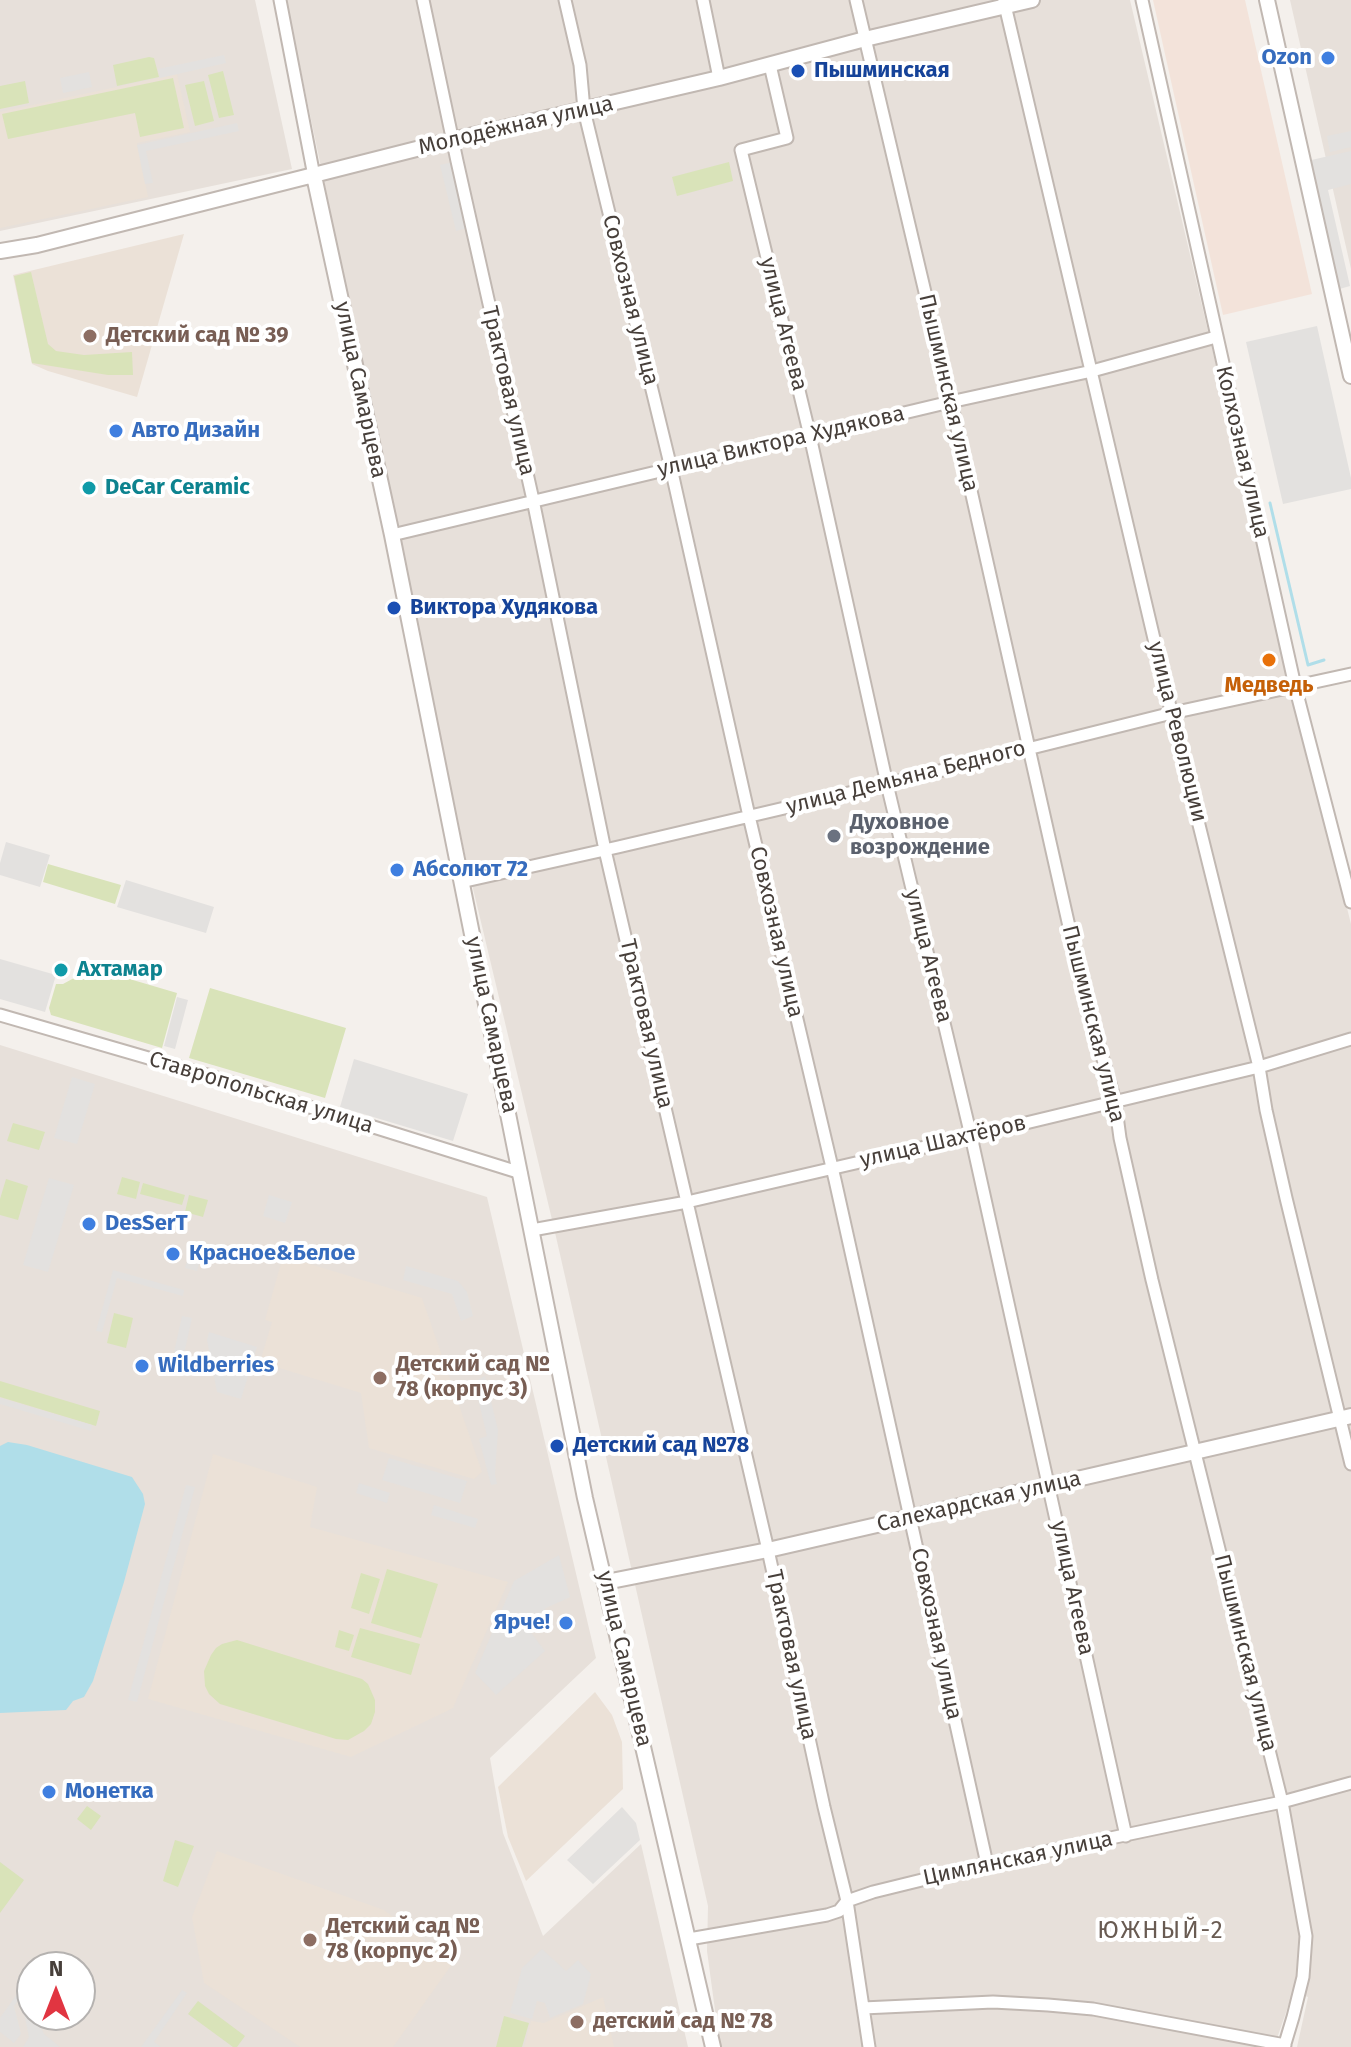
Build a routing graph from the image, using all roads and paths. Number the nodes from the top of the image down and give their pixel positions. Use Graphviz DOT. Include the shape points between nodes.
graph roads {
  1 [pos="280,0"];
  2 [pos="423,0"];
  3 [pos="565,0"];
  4 [pos="703,0"];
  5 [pos="856,0"];
  6 [pos="1032,0"];
  7 [pos="1142,0"];
  8 [pos="1267,0"];
  9 [pos="1005,3"];
  10 [pos="865,39"];
  11 [pos="770,65"];
  12 [pos="719,78"];
  13 [pos="584,110"];
  14 [pos="452,140"];
  15 [pos="314,176"];
  16 [pos="0,251"];
  17 [pos="1216,337"];
  18 [pos="1092,371"];
  19 [pos="1351,376"];
  20 [pos="950,402"];
  21 [pos="810,436"];
  22 [pos="671,468"];
  23 [pos="533,500"];
  24 [pos="392,535"];
  25 [pos="1351,674"];
  26 [pos="1295,686"];
  27 [pos="1172,713"];
  28 [pos="1029,748"];
  29 [pos="887,784"];
  30 [pos="749,816"];
  31 [pos="605,850"];
  32 [pos="461,882"];
  33 [pos="1351,902"];
  34 [pos="0,1015"];
  35 [pos="1351,1039"];
  36 [pos="1259,1067"];
  37 [pos="1115,1101"];
  38 [pos="971,1136"];
  39 [pos="832,1168"];
  40 [pos="521,1173"];
  41 [pos="687,1202"];
  42 [pos="532,1230"];
  43 [pos="1345,1417"];
  44 [pos="1195,1452"];
  45 [pos="1351,1464"];
  46 [pos="1049,1486"];
  47 [pos="911,1517"];
  48 [pos="768,1550"];
  49 [pos="606,1582"];
  50 [pos="1351,1783"];
  51 [pos="1282,1802"];
  52 [pos="1126,1836"];
  53 [pos="987,1864"];
  54 [pos="847,1901"];
  55 [pos="689,1939"];
  56 [pos="863,2008"];
  57 [pos="1284,2046"];
  58 [pos="713,2047"];
  59 [pos="869,2047"];
  1 -- 15 [label="street, улица Самарцева"];
  2 -- 14 [label="street, Трактовая улица"];
  3 -- 13 [label="street, Совхозная улица"];
  4 -- 12 [label="street"];
  5 -- 10 [label="street, Пышминская улица"];
  6 -- 9 [label="street, Молодёжная улица"];
  7 -- 17 [label="street, Колхозная улица"];
  8 -- 19 [label="street"];
  9 -- 10 [label="street, Молодёжная улица"];
  9 -- 18 [label="street, улица Революции"];
  10 -- 11 [label="street, Молодёжная улица"];
  10 -- 20 [label="street, Пышминская улица"];
  11 -- 12 [label="street, Молодёжная улица"];
  11 -- 21 [label="street, улица Агеева" via="787,138 741,150"];
  12 -- 13 [label="street, Молодёжная улица"];
  13 -- 14 [label="street, Молодёжная улица"];
  13 -- 22 [label="street, Совхозная улица"];
  14 -- 15 [label="street, Молодёжная улица"];
  14 -- 23 [label="street, Трактовая улица"];
  15 -- 16 [label="street, Молодёжная улица"];
  15 -- 24 [label="street, улица Самарцева"];
  17 -- 18 [label="street, улица Виктора Худякова"];
  17 -- 26 [label="street, Колхозная улица"];
  18 -- 20 [label="street, улица Виктора Худякова"];
  18 -- 27 [label="street, улица Революции"];
  20 -- 21 [label="street, улица Виктора Худякова"];
  20 -- 28 [label="street, Пышминская улица"];
  21 -- 22 [label="street, улица Виктора Худякова"];
  21 -- 29 [label="street, улица Агеева"];
  22 -- 23 [label="street, улица Виктора Худякова"];
  22 -- 30 [label="street, Совхозная улица"];
  23 -- 24 [label="street, улица Виктора Худякова"];
  23 -- 31 [label="street, Трактовая улица"];
  24 -- 32 [label="street, улица Самарцева"];
  25 -- 26 [label="street, улица Демьяна Бедного"];
  26 -- 27 [label="street, улица Демьяна Бедного"];
  26 -- 33 [label="street, Колхозная улица"];
  27 -- 28 [label="street, улица Демьяна Бедного"];
  27 -- 36 [label="street, улица Революции"];
  28 -- 29 [label="street, улица Демьяна Бедного"];
  28 -- 37 [label="street, Пышминская улица" via="1084,993"];
  29 -- 30 [label="street, улица Демьяна Бедного"];
  29 -- 38 [label="street, улица Агеева"];
  30 -- 31 [label="street, улица Демьяна Бедного"];
  30 -- 39 [label="street, Совхозная улица"];
  31 -- 32 [label="street, улица Демьяна Бедного"];
  31 -- 41 [label="street, Трактовая улица"];
  32 -- 40 [label="street, улица Самарцева"];
  34 -- 40 [label="street, Ставропольская улица"];
  35 -- 36 [label="street, улица Шахтёров"];
  36 -- 37 [label="street, улица Шахтёров"];
  36 -- 43 [label="street, улица Революции" via="1286,1198"];
  37 -- 38 [label="street, улица Шахтёров"];
  37 -- 44 [label="street, Пышминская улица"];
  38 -- 39 [label="street, улица Шахтёров"];
  38 -- 46 [label="street, улица Агеева"];
  39 -- 41 [label="street, улица Шахтёров"];
  39 -- 47 [label="street, Совхозная улица"];
  40 -- 42 [label="street, улица Самарцева"];
  41 -- 42 [label="street, улица Шахтёров"];
  41 -- 48 [label="street, Трактовая улица"];
  42 -- 49 [label="street, улица Самарцева"];
  43 -- 44 [label="street, Салехардская улица"];
  43 -- 45 [label="street, улица Революции"];
  44 -- 46 [label="street, Салехардская улица"];
  44 -- 51 [label="street, Пышминская улица"];
  46 -- 47 [label="street, Салехардская улица"];
  46 -- 52 [label="street, улица Агеева"];
  47 -- 48 [label="street, Салехардская улица"];
  47 -- 53 [label="street, Совхозная улица"];
  48 -- 49 [label="street, Салехардская улица"];
  48 -- 54 [label="street, Трактовая улица"];
  49 -- 55 [label="street, улица Самарцева"];
  50 -- 51 [label="street, Цимлянская улица"];
  51 -- 52 [label="street, Цимлянская улица"];
  51 -- 57 [label="street, Пышминская улица" via="1306,1936 1303,1977"];
  52 -- 53 [label="street, Цимлянская улица"];
  53 -- 54 [label="street, Цимлянская улица"];
  54 -- 55 [label="street, Цимлянская улица" via="827,1915"];
  54 -- 56 [label="street, Трактовая улица"];
  55 -- 58 [label="street, улица Самарцева"];
  56 -- 57 [label="street" via="993,2002 1093,2009"];
  56 -- 59 [label="street, Трактовая улица"];
}
